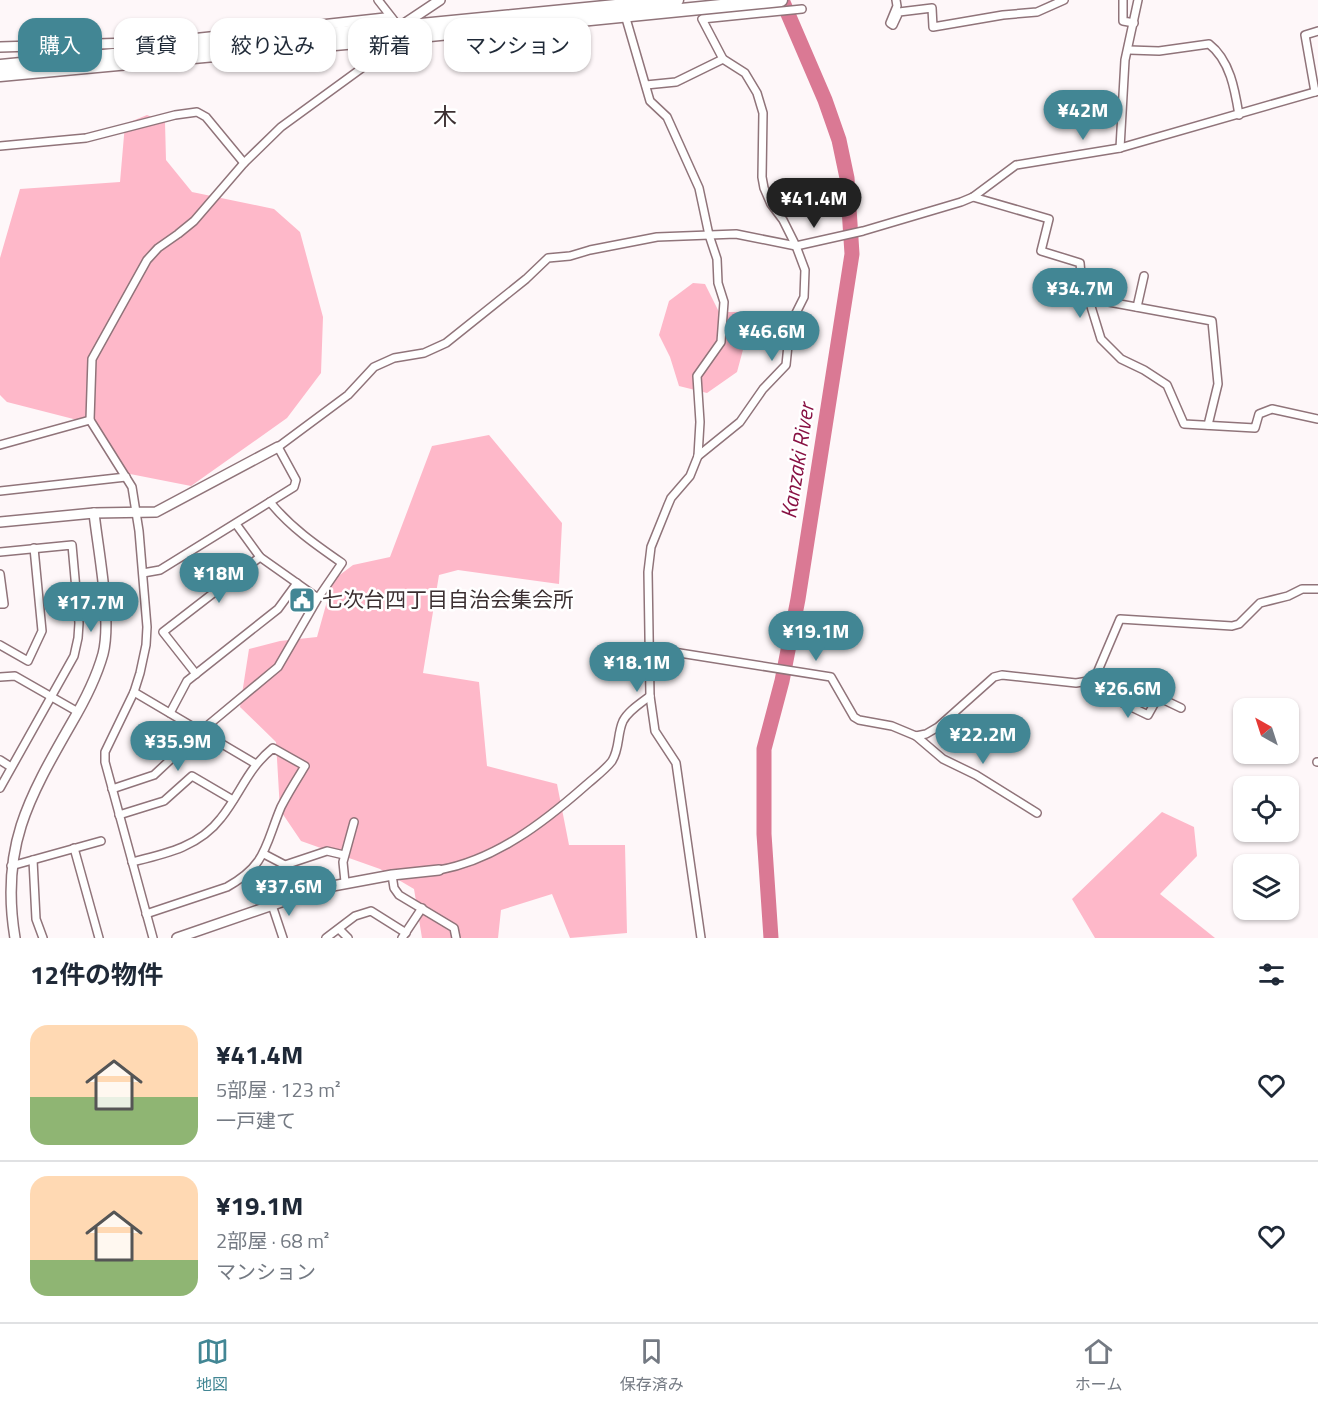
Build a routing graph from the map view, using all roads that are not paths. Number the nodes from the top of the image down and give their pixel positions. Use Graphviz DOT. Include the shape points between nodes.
graph roads {
  1 [pos="378,0"];
  2 [pos="438,0"];
  3 [pos="677,0"];
  4 [pos="768,0"];
  5 [pos="781,0"];
  6 [pos="896,0"];
  7 [pos="1064,0"];
  8 [pos="1123,0"];
  9 [pos="1138,0"];
  10 [pos="614,3"];
  11 [pos="802,9"];
  12 [pos="626,16"];
  13 [pos="389,18"];
  14 [pos="417,18"];
  15 [pos="348,22"];
  16 [pos="1134,22"];
  17 [pos="432,28"];
  18 [pos="432,31"];
  19 [pos="1318,32"];
  20 [pos="348,37"];
  21 [pos="348,38"];
  22 [pos="0,47"];
  23 [pos="1129,50"];
  24 [pos="723,59"];
  25 [pos="0,66"];
  26 [pos="357,72"];
  27 [pos="0,75"];
  28 [pos="646,85"];
  29 [pos="1317,91"];
  30 [pos="1239,115"];
  31 [pos="0,146"];
  32 [pos="1120,148"];
  33 [pos="244,163"];
  34 [pos="973,197"];
  35 [pos="709,235"];
  36 [pos="796,246"];
  37 [pos="1144,276"];
  38 [pos="1087,298"];
  39 [pos="1137,307"];
  40 [pos="1318,418"];
  41 [pos="90,420"];
  42 [pos="1208,425"];
  43 [pos="0,445"];
  44 [pos="278,447"];
  45 [pos="698,456"];
  46 [pos="126,477"];
  47 [pos="0,491"];
  48 [pos="270,502"];
  49 [pos="136,512"];
  50 [pos="94,513"];
  51 [pos="0,522"];
  52 [pos="236,524"];
  53 [pos="34,548"];
  54 [pos="0,552"];
  55 [pos="260,557"];
  56 [pos="143,573"];
  57 [pos="0,574"];
  58 [pos="297,583"];
  59 [pos="1318,589"];
  60 [pos="318,598"];
  61 [pos="0,604"];
  62 [pos="0,645"];
  63 [pos="648,648"];
  64 [pos="196,674"];
  65 [pos="0,677"];
  66 [pos="1088,681"];
  67 [pos="134,692"];
  68 [pos="650,696"];
  69 [pos="52,697"];
  70 [pos="1181,708"];
  71 [pos="78,712"];
  72 [pos="170,713"];
  73 [pos="201,731"];
  74 [pos="916,736"];
  75 [pos="0,760"];
  76 [pos="256,764"];
  77 [pos="11,767"];
  78 [pos="0,788"];
  79 [pos="112,789"];
  80 [pos="233,800"];
  81 [pos="1037,813"];
  82 [pos="119,815"];
  83 [pos="354,822"];
  84 [pos="100,841"];
  85 [pos="74,848"];
  86 [pos="264,854"];
  87 [pos="344,855"];
  88 [pos="33,860"];
  89 [pos="132,862"];
  90 [pos="8,867"];
  91 [pos="439,870"];
  92 [pos="392,875"];
  93 [pos="345,882"];
  94 [pos="272,905"];
  95 [pos="422,908"];
  96 [pos="146,914"];
  97 [pos="339,929"];
  98 [pos="404,935"];
  99 [pos="98,936"];
  100 [pos="15,938"];
  101 [pos="43,938"];
  102 [pos="88,938"];
  103 [pos="153,938"];
  104 [pos="177,938"];
  105 [pos="283,938"];
  106 [pos="326,938"];
  107 [pos="348,938"];
  108 [pos="456,938"];
  109 [pos="701,938"];
  1 -- 13 [label="street"];
  2 -- 14 [label="street"];
  3 -- 10 [label="highway"];
  4 -- 5 [label="highway"];
  4 -- 12 [label="highway"];
  6 -- 7 [label="street" via="890,23 893,25 899,12 932,8 933,27 1037,12"];
  8 -- 16 [label="street" via="1123,21"];
  9 -- 16 [label="street"];
  10 -- 12 [label="street"];
  10 -- 17 [label="highway"];
  11 -- 24 [label="street" via="702,19"];
  12 -- 18 [label="highway"];
  12 -- 28 [label="street"];
  15 -- 22 [label="street" via="163,42"];
  16 -- 23 [label="street"];
  19 -- 29 [label="street" via="1305,35"];
  20 -- 25 [label="highway"];
  21 -- 27 [label="highway"];
  23 -- 30 [label="street" via="1159,51 1209,44 1217,50 1232,79"];
  23 -- 32 [label="street" via="1125,60"];
  24 -- 28 [label="street" via="676,82"];
  24 -- 36 [label="street" via="745,74 757,93 763,113 764,188"];
  26 -- 33 [label="street" via="281,127"];
  28 -- 35 [label="street" via="650,101 667,117 699,188"];
  29 -- 30 [label="street"];
  30 -- 32 [label="street"];
  31 -- 33 [label="street" via="86,138 197,112 206,117"];
  32 -- 34 [label="street" via="1016,165"];
  33 -- 41 [label="street" via="194,220 147,260 93,359"];
  34 -- 36 [label="street" via="863,231"];
  34 -- 38 [label="street" via="1049,219 1041,251 1080,263"];
  35 -- 36 [label="street" via="736,234"];
  35 -- 44 [label="street" via="657,237 548,258 446,344 374,367 348,395"];
  35 -- 45 [label="street" via="724,302 721,342 697,376"];
  36 -- 45 [label="street" via="805,270 804,297 790,326 786,364 740,422"];
  37 -- 39 [label="street"];
  38 -- 39 [label="street"];
  38 -- 42 [label="street" via="1101,339 1111,351 1167,385 1184,424"];
  39 -- 42 [label="street" via="1212,321 1218,384"];
  40 -- 42 [label="street" via="1272,409 1259,414 1255,428"];
  41 -- 43 [label="street"];
  41 -- 46 [label="street"];
  44 -- 48 [label="street" via="296,480 294,487"];
  44 -- 49 [label="street" via="156,512"];
  45 -- 63 [label="street" via="690,476 671,498 651,546"];
  46 -- 47 [label="street"];
  46 -- 49 [label="street" via="132,487"];
  48 -- 52 [label="street"];
  48 -- 60 [label="street" via="306,538 342,563"];
  49 -- 50 [label="street"];
  49 -- 56 [label="street"];
  50 -- 51 [label="street"];
  50 -- 71 [label="street" via="105,642 95,680"];
  52 -- 55 [label="street"];
  52 -- 56 [label="street" via="160,570"];
  53 -- 54 [label="street"];
  53 -- 62 [label="street" via="42,622 38,641 28,661"];
  53 -- 69 [label="street" via="72,545 78,638 74,656"];
  55 -- 58 [label="street"];
  55 -- 64 [label="street" via="163,632"];
  56 -- 67 [label="street" via="146,645"];
  57 -- 61 [label="street" via="4,604"];
  58 -- 60 [label="street"];
  58 -- 64 [label="street" via="278,609"];
  59 -- 66 [label="street" via="1302,589 1260,603 1232,626 1120,619 1097,673"];
  60 -- 73 [label="street" via="278,667"];
  63 -- 68 [label="street"];
  63 -- 74 [label="street" via="831,677 851,713 860,720 892,726"];
  64 -- 72 [label="street" via="187,681"];
  65 -- 69 [label="street" via="15,676"];
  66 -- 70 [label="street" via="1096,690 1148,715 1158,697"];
  66 -- 74 [label="street" via="994,677 932,731"];
  67 -- 72 [label="street"];
  67 -- 79 [label="street" via="105,752"];
  68 -- 91 [label="street" via="623,721 617,752 610,764 567,801 507,845"];
  68 -- 109 [label="street" via="655,731 676,764"];
  69 -- 71 [label="street"];
  69 -- 77 [label="street"];
  71 -- 90 [label="street" via="22,812"];
  72 -- 73 [label="street"];
  73 -- 76 [label="street"];
  73 -- 79 [label="street" via="154,775"];
  74 -- 81 [label="street" via="943,759"];
  75 -- 77 [label="street"];
  76 -- 80 [label="street"];
  76 -- 86 [label="street" via="273,748 305,766 282,804"];
  77 -- 78 [label="street"];
  79 -- 82 [label="street"];
  80 -- 82 [label="street" via="192,776 164,801"];
  80 -- 89 [label="street" via="214,827 192,843"];
  82 -- 89 [label="street"];
  83 -- 87 [label="street"];
  84 -- 85 [label="street"];
  85 -- 88 [label="street"];
  85 -- 99 [label="street"];
  86 -- 87 [label="street" via="285,866 327,851"];
  86 -- 96 [label="street" via="251,870 227,887"];
  87 -- 93 [label="street"];
  88 -- 90 [label="street"];
  88 -- 101 [label="street" via="36,919"];
  89 -- 96 [label="street"];
  90 -- 100 [label="street" via="8,900"];
  91 -- 92 [label="street"];
  92 -- 93 [label="street"];
  92 -- 95 [label="street" via="399,895"];
  93 -- 94 [label="street"];
  94 -- 104 [label="street"];
  94 -- 105 [label="street"];
  95 -- 98 [label="street"];
  95 -- 108 [label="street" via="454,928"];
  96 -- 103 [label="street"];
  97 -- 98 [label="street" via="355,916 371,911"];
  97 -- 106 [label="street"];
  97 -- 107 [label="street"];
  99 -- 102 [label="street"];
}
